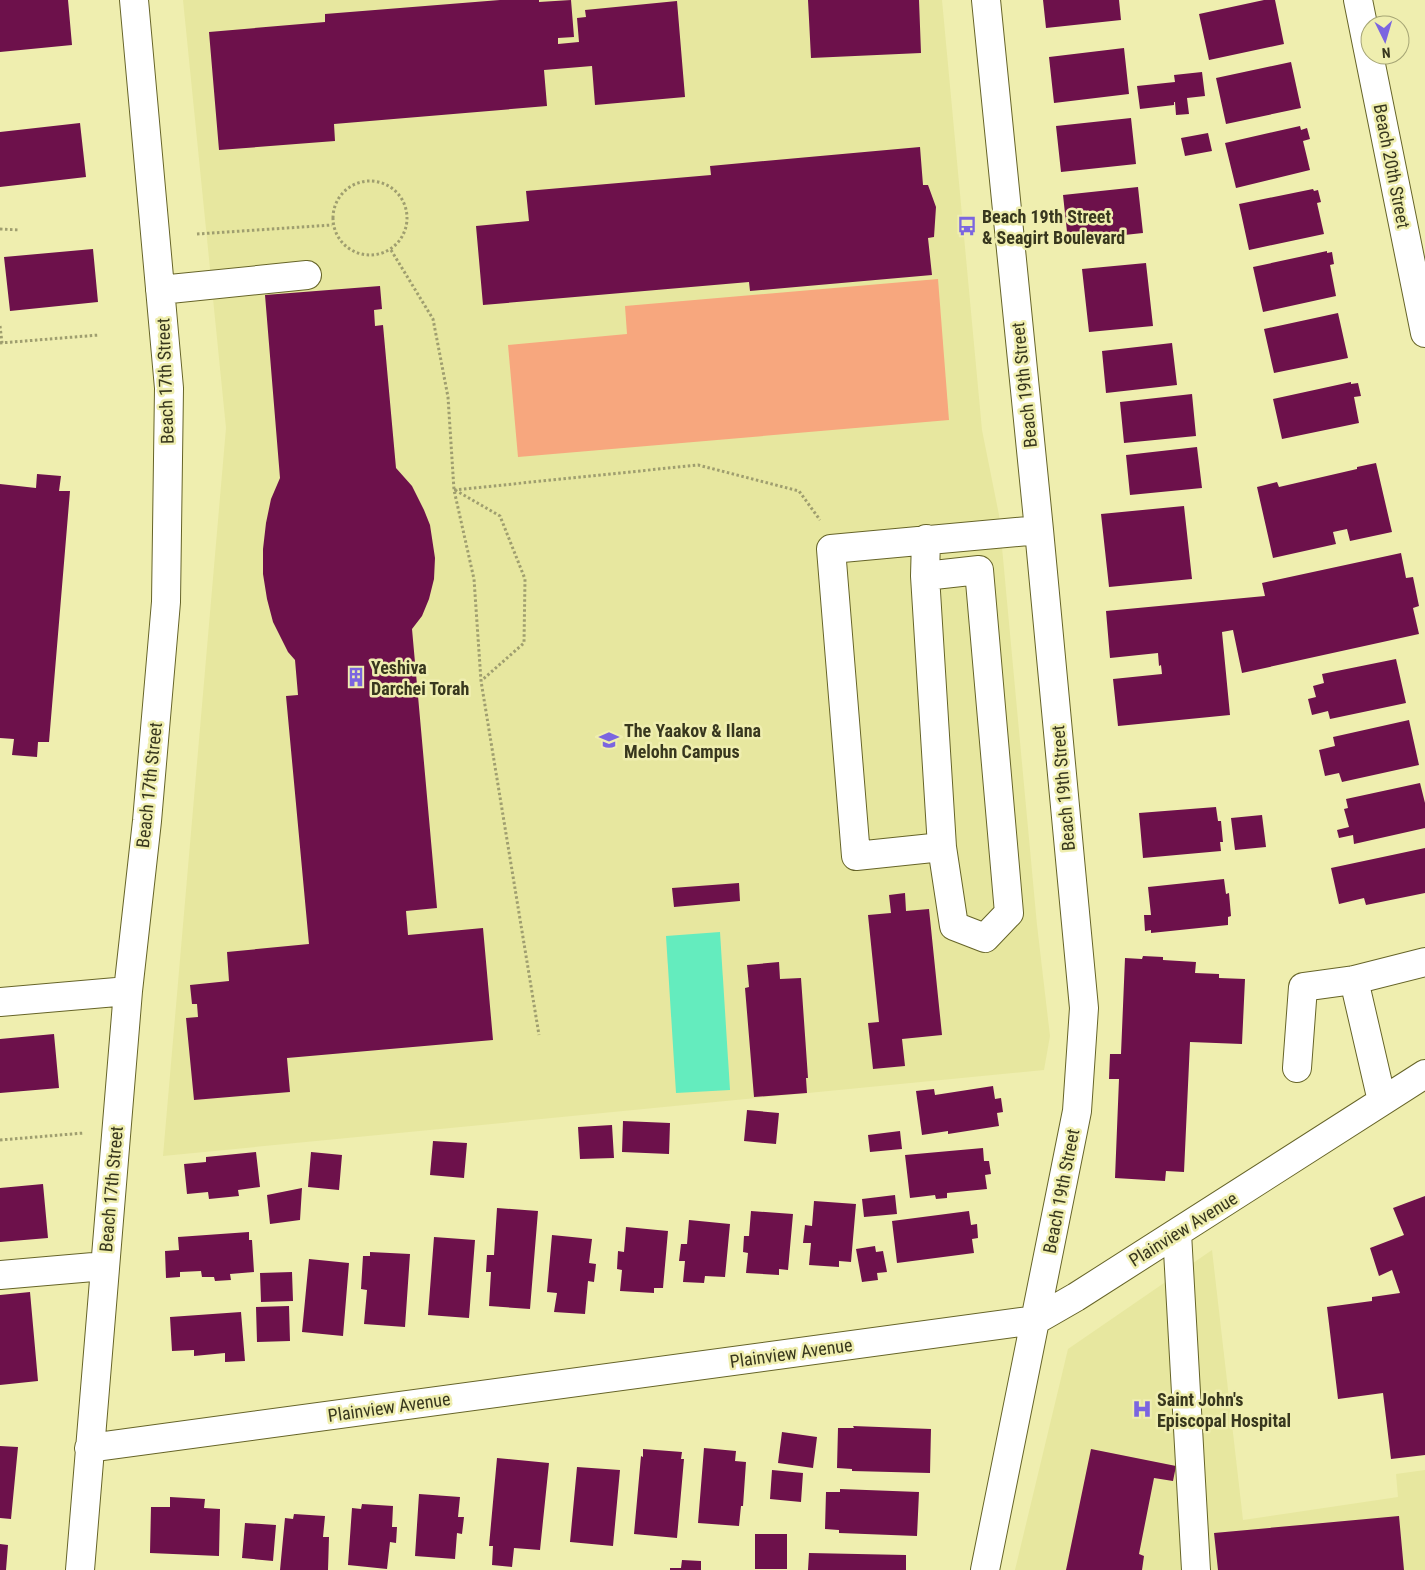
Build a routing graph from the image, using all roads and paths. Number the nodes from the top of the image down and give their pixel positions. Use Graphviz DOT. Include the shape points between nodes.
graph roads {
  1 [pos="134,0"];
  2 [pos="986,0"];
  3 [pos="1358,0"];
  4 [pos="332,225"];
  5 [pos="0,229"];
  6 [pos="20,230"];
  7 [pos="197,234"];
  8 [pos="391,250"];
  9 [pos="307,275"];
  10 [pos="160,290"];
  11 [pos="0,326"];
  12 [pos="1425,333"];
  13 [pos="99,335"];
  14 [pos="1,343"];
  15 [pos="454,490"];
  16 [pos="1039,530"];
  17 [pos="926,539"];
  18 [pos="831,549"];
  19 [pos="925,576"];
  20 [pos="481,681"];
  21 [pos="942,847"];
  22 [pos="1425,962"];
  23 [pos="1354,980"];
  24 [pos="128,991"];
  25 [pos="0,1002"];
  26 [pos="538,1035"];
  27 [pos="1297,1068"];
  28 [pos="1425,1074"];
  29 [pos="1382,1101"];
  30 [pos="116,1130"];
  31 [pos="0,1140"];
  32 [pos="1177,1233"];
  33 [pos="105,1266"];
  34 [pos="0,1276"];
  35 [pos="1036,1320"];
  36 [pos="89,1448"];
  37 [pos="80,1570"];
  38 [pos="985,1570"];
  39 [pos="1196,1570"];
  1 -- 10 [label="street, Beach 17th Street"];
  2 -- 16 [label="street, Beach 19th Street"];
  3 -- 12 [label="street, Beach 20th Street"];
  4 -- 7 [label="path"];
  4 -- 8 [label="path" via="345,247 357,254 369,256"];
  4 -- 8 [label="path" via="337,199 345,189 357,183 382,183 394,189 402,199 408,221 400,242"];
  5 -- 6 [label="path"];
  8 -- 15 [label="path" via="433,319 448,397"];
  9 -- 10 [label="street"];
  10 -- 24 [label="street, Beach 17th Street" via="169,388 166,602"];
  11 -- 14 [label="path"];
  13 -- 14 [label="path"];
  15 -- 18 [label="path" via="698,466 799,491 821,521"];
  15 -- 20 [label="path" via="474,579"];
  15 -- 20 [label="path" via="500,516 525,579 524,643"];
  16 -- 17 [label="street"];
  16 -- 35 [label="street, Beach 19th Street" via="1084,1008 1077,1111"];
  17 -- 18 [label="street"];
  17 -- 19 [label="street"];
  18 -- 21 [label="street" via="856,856"];
  19 -- 21 [label="street"];
  19 -- 21 [label="street" via="979,570 1009,913 985,938 954,926"];
  20 -- 26 [label="path"];
  22 -- 23 [label="street"];
  23 -- 27 [label="street" via="1303,987"];
  23 -- 29 [label="street"];
  24 -- 25 [label="street"];
  24 -- 30 [label="street, Beach 17th Street"];
  28 -- 29 [label="street, Plainview Avenue"];
  29 -- 32 [label="street, Plainview Avenue"];
  30 -- 31 [label="path"];
  30 -- 33 [label="street, Beach 17th Street"];
  32 -- 35 [label="street, Plainview Avenue"];
  32 -- 39 [label="street"];
  33 -- 34 [label="street"];
  33 -- 36 [label="street, Beach 17th Street"];
  35 -- 36 [label="street, Plainview Avenue"];
  35 -- 38 [label="street, Beach 19th Street"];
  36 -- 37 [label="street, Beach 17th Street"];
}
